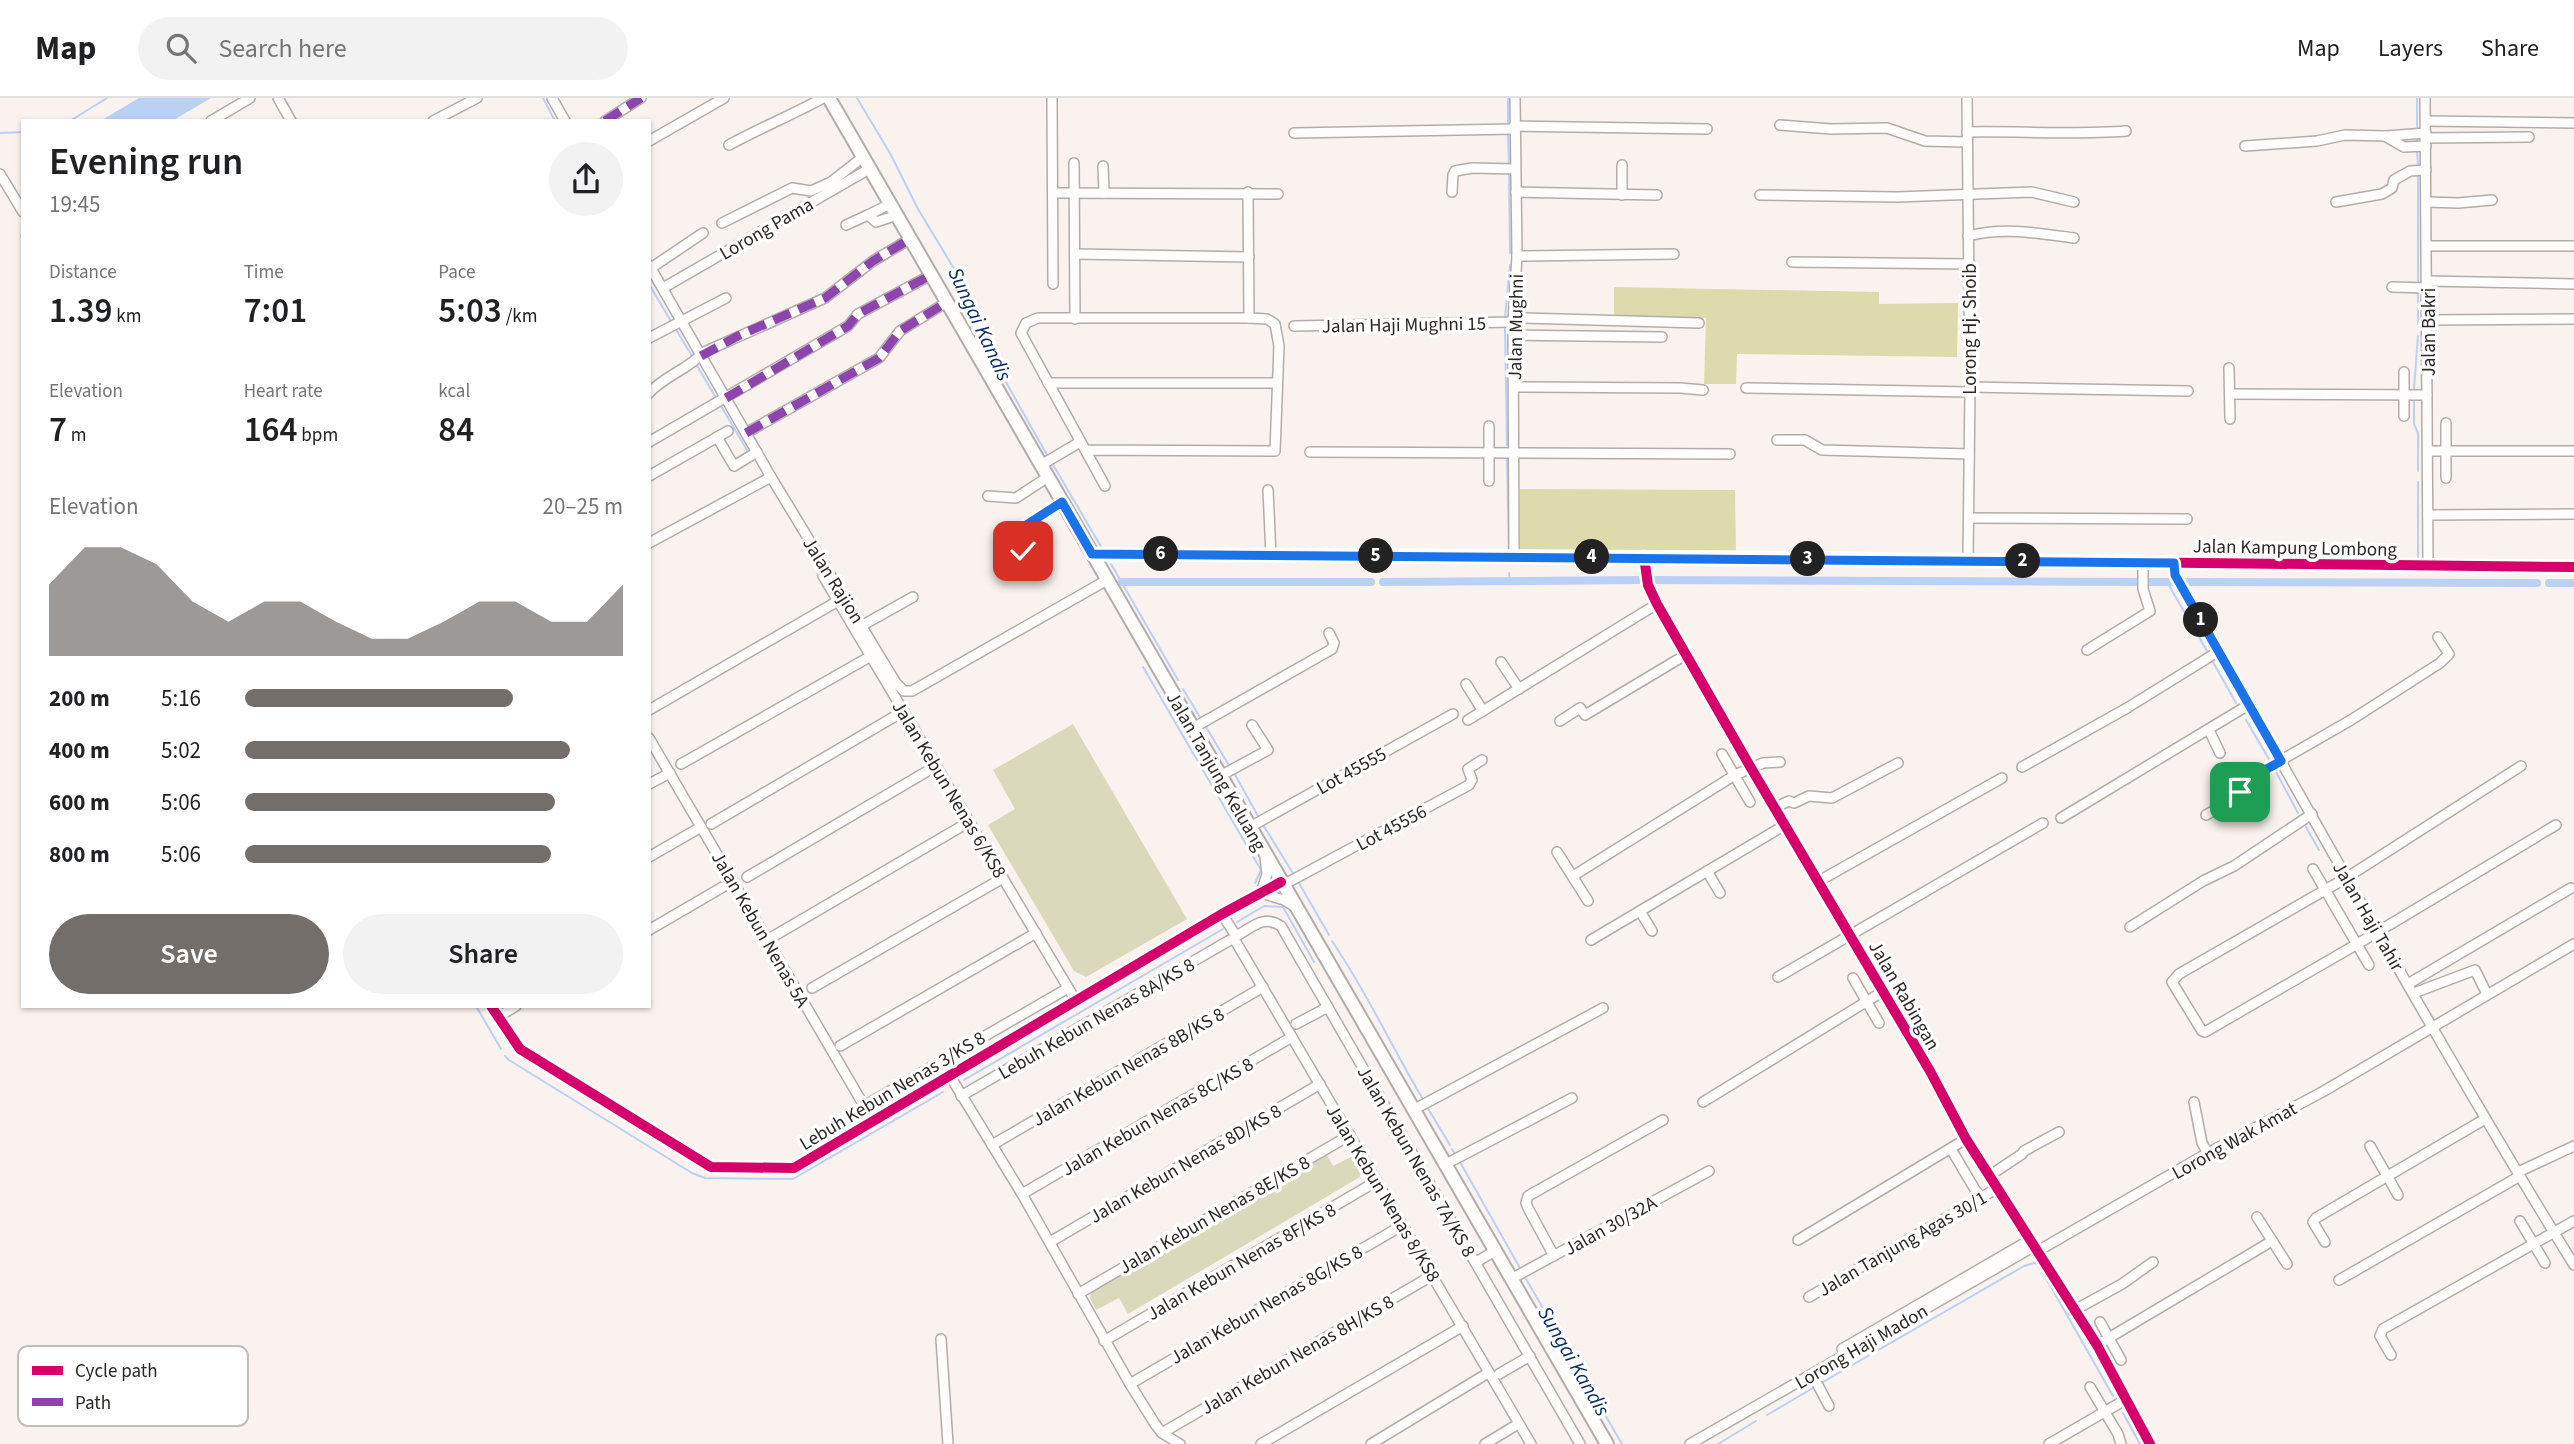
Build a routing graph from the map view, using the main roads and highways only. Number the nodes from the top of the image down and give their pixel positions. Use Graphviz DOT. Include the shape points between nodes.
graph roads {
  1 [pos="829,98"];
  2 [pos="1607,1444"];
  1 -- 2 [label="main road, Jalan Tanjung Keluang" via="941,305 1047,461 1048,477 1107,580 1194,727 1229,772 1264,852"];
}
